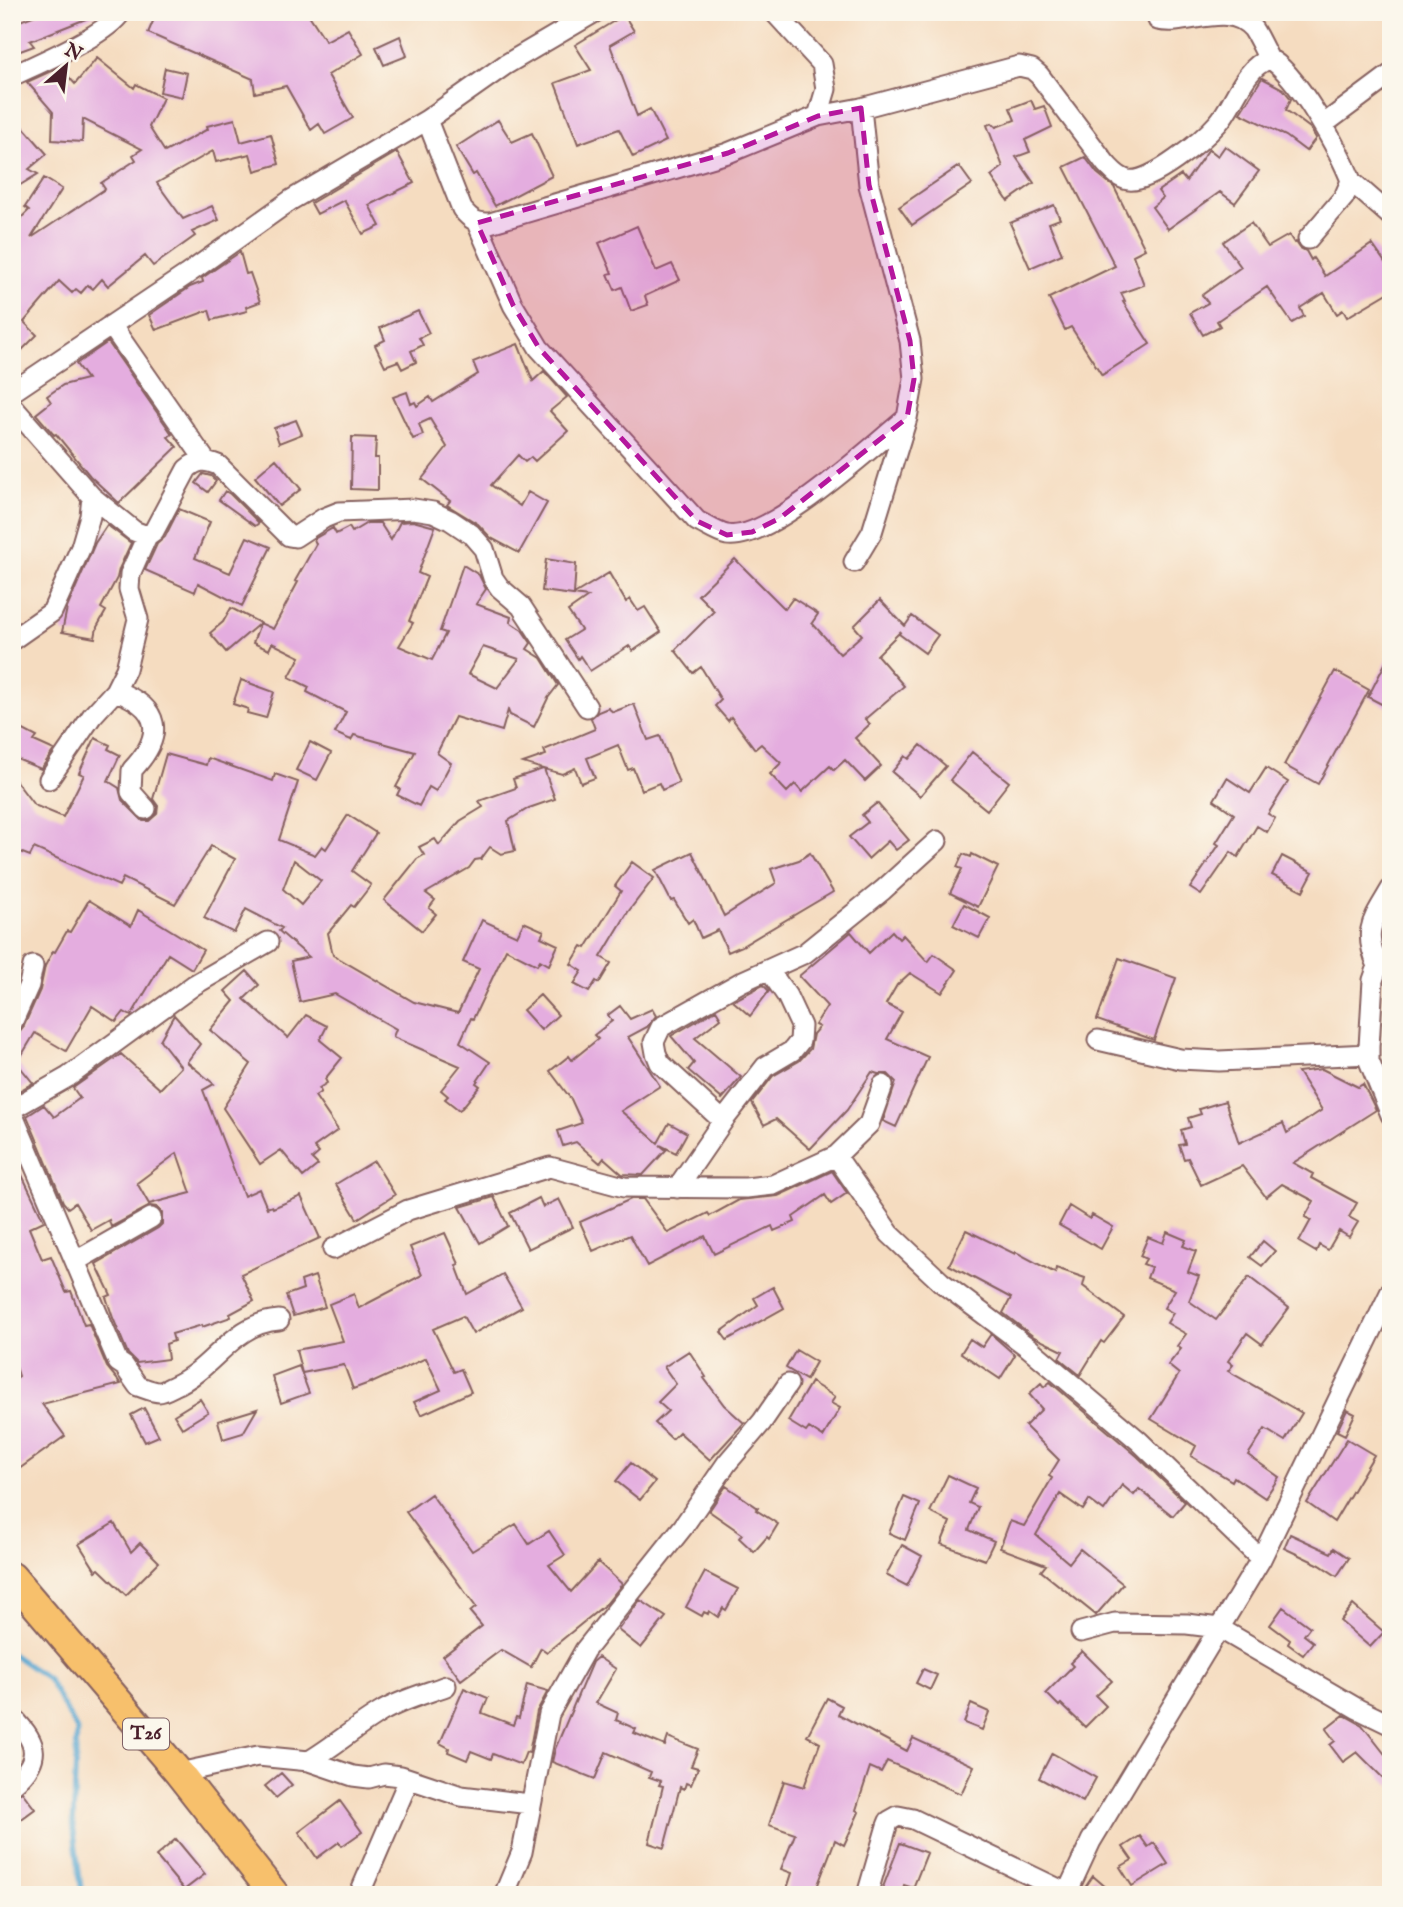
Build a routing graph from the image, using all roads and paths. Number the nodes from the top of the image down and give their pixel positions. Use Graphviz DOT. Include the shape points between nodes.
graph roads {
  1 [pos="121,12"];
  2 [pos="595,12"];
  3 [pos="774,12"];
  4 [pos="1155,12"];
  5 [pos="1269,59"];
  6 [pos="1391,74"];
  7 [pos="12,76"];
  8 [pos="861,108"];
  9 [pos="818,116"];
  10 [pos="427,121"];
  11 [pos="1324,124"];
  12 [pos="1351,181"];
  13 [pos="1391,216"];
  14 [pos="477,223"];
  15 [pos="1308,239"];
  16 [pos="111,325"];
  17 [pos="12,391"];
  18 [pos="12,406"];
  19 [pos="907,418"];
  20 [pos="205,460"];
  21 [pos="92,497"];
  22 [pos="147,536"];
  23 [pos="854,562"];
  24 [pos="12,640"];
  25 [pos="114,691"];
  26 [pos="587,707"];
  27 [pos="49,779"];
  28 [pos="146,809"];
  29 [pos="937,841"];
  30 [pos="1391,889"];
  31 [pos="268,942"];
  32 [pos="1385,961"];
  33 [pos="33,966"];
  34 [pos="769,970"];
  35 [pos="12,1023"];
  36 [pos="1098,1040"];
  37 [pos="1369,1054"];
  38 [pos="883,1085"];
  39 [pos="1389,1107"];
  40 [pos="12,1111"];
  41 [pos="723,1121"];
  42 [pos="836,1156"];
  43 [pos="677,1188"];
  44 [pos="151,1218"];
  45 [pos="333,1249"];
  46 [pos="76,1261"];
  47 [pos="1391,1291"];
  48 [pos="279,1320"];
  49 [pos="789,1384"];
  50 [pos="1261,1559"];
  51 [pos="12,1577"];
  52 [pos="1219,1628"];
  53 [pos="1081,1632"];
  54 [pos="446,1686"];
  55 [pos="12,1717"];
  56 [pos="1391,1725"];
  57 [pos="309,1761"];
  58 [pos="179,1773"];
  59 [pos="409,1779"];
  60 [pos="12,1785"];
  61 [pos="530,1804"];
  62 [pos="1067,1894"];
  63 [pos="275,1895"];
  64 [pos="359,1895"];
  65 [pos="504,1895"];
  66 [pos="867,1895"];
  1 -- 7 [label="street" via="117,20 79,43"];
  2 -- 10 [label="street" via="505,65"];
  3 -- 9 [label="street" via="822,64 826,89"];
  4 -- 5 [label="street" via="1158,20 1171,23 1217,14 1241,19"];
  5 -- 8 [label="street" via="1252,72 1206,135 1139,180 1126,180 1106,164 1032,69 1019,66"];
  5 -- 11 [label="street" via="1281,67"];
  6 -- 11 [label="street"];
  8 -- 9 [label="street"];
  8 -- 19 [label="street" via="869,184 914,360"];
  9 -- 14 [label="street" via="728,153"];
  10 -- 14 [label="street" via="462,209"];
  10 -- 16 [label="street" via="291,201"];
  11 -- 12 [label="street"];
  12 -- 13 [label="street"];
  12 -- 15 [label="street" via="1344,197"];
  14 -- 19 [label="street" via="513,305 539,348 697,521 727,535 752,532 780,518"];
  16 -- 17 [label="street"];
  16 -- 20 [label="street"];
  18 -- 21 [label="street"];
  19 -- 23 [label="street" via="872,532"];
  20 -- 22 [label="street" via="187,469"];
  20 -- 26 [label="street" via="218,465 289,536 295,537 338,512 414,509 450,520 484,550 493,578 521,606"];
  21 -- 22 [label="street"];
  21 -- 24 [label="street" via="81,547 52,612"];
  22 -- 25 [label="street" via="130,574 129,589 138,619 126,669"];
  25 -- 27 [label="street"];
  25 -- 28 [label="street" via="133,697 151,718 154,733 150,744 132,770 131,792"];
  29 -- 34 [label="street" via="824,939"];
  30 -- 32 [label="street" via="1370,930 1369,947"];
  31 -- 40 [label="street" via="194,985 68,1077"];
  32 -- 37 [label="street" via="1371,989"];
  33 -- 35 [label="street"];
  34 -- 41 [label="street" via="801,1026 800,1041 765,1067"];
  34 -- 41 [label="street" via="667,1023 656,1034 660,1063"];
  36 -- 37 [label="street" via="1180,1059"];
  37 -- 39 [label="street"];
  38 -- 42 [label="street" via="869,1124"];
  40 -- 46 [label="street"];
  41 -- 43 [label="street"];
  42 -- 43 [label="street" via="773,1185"];
  42 -- 50 [label="street" via="890,1234 950,1289 1029,1348 1139,1441"];
  43 -- 45 [label="street" via="624,1187 550,1167 408,1210"];
  44 -- 46 [label="street"];
  46 -- 48 [label="street" via="118,1362 138,1386 160,1392 180,1383 243,1331"];
  47 -- 50 [label="street"];
  49 -- 61 [label="street" via="585,1650 549,1714"];
  50 -- 52 [label="street"];
  51 -- 58 [label="highway, T26"];
  52 -- 53 [label="street" via="1115,1623"];
  52 -- 56 [label="street"];
  52 -- 62 [label="street" via="1091,1841"];
  54 -- 57 [label="street" via="382,1711"];
  55 -- 60 [label="street" via="34,1746 27,1773"];
  57 -- 58 [label="street" via="258,1756"];
  57 -- 59 [label="street" via="353,1776 384,1774"];
  58 -- 63 [label="highway, T26"];
  59 -- 61 [label="street" via="461,1796"];
  59 -- 64 [label="street"];
  61 -- 65 [label="street" via="522,1852"];
  62 -- 66 [label="street" via="913,1819 898,1816 888,1822"];
}
